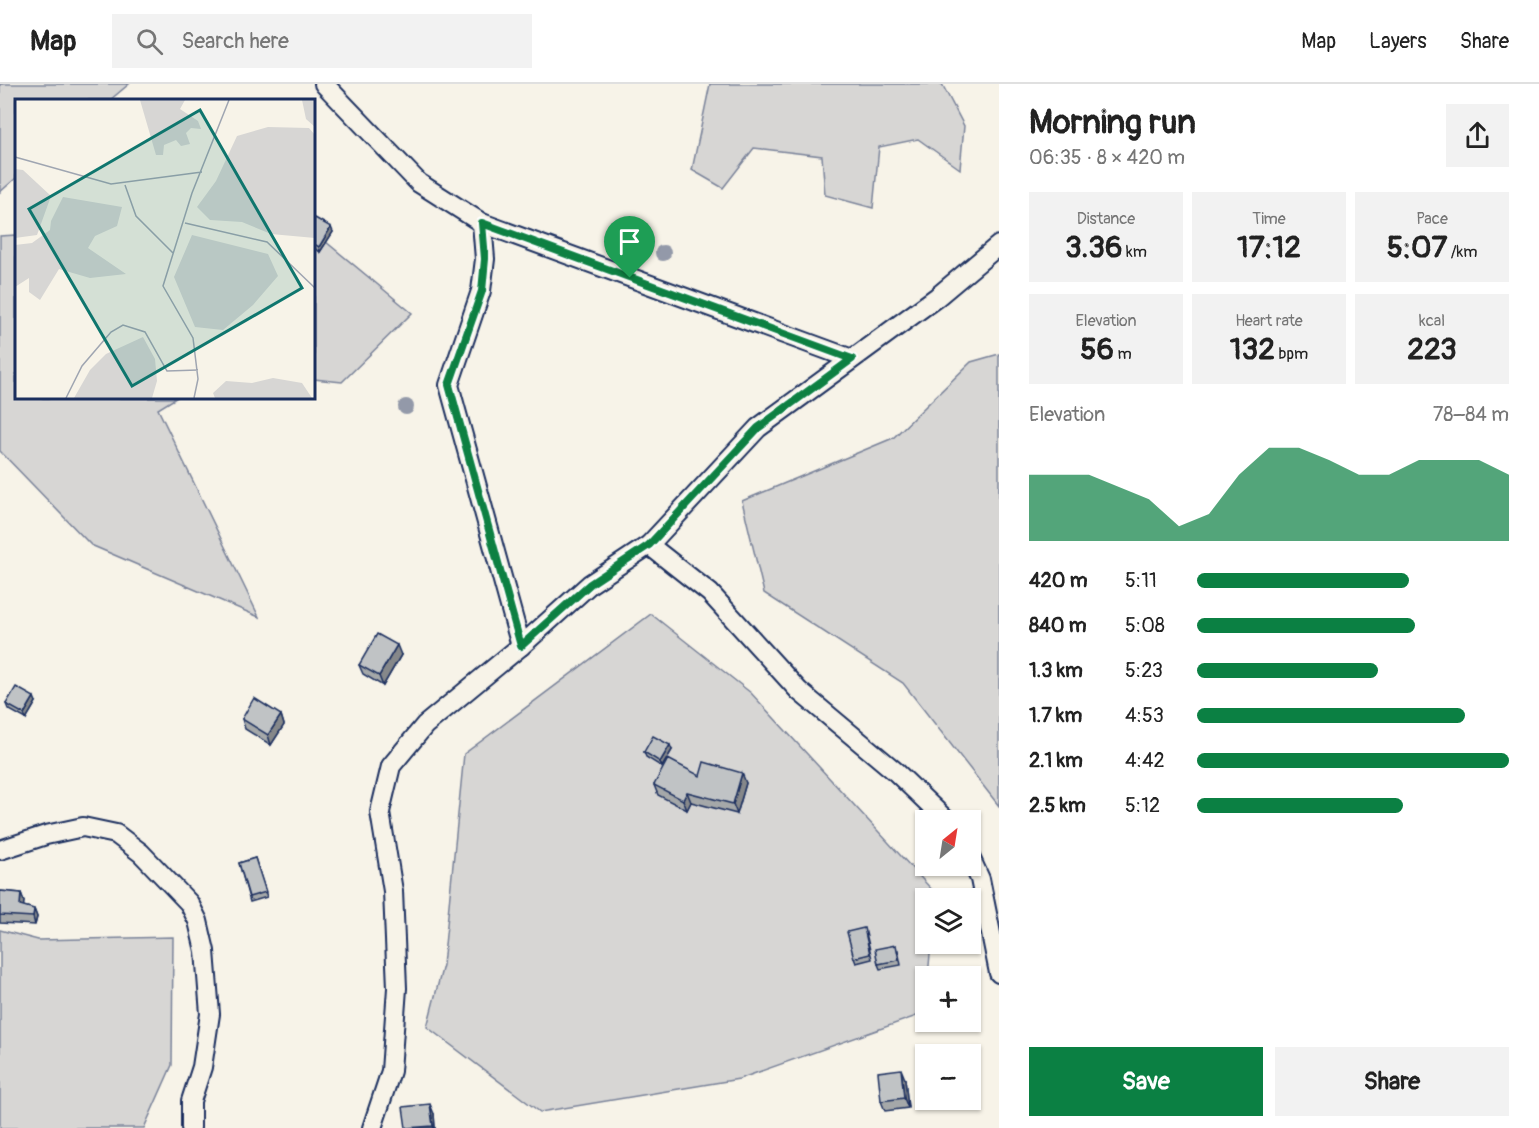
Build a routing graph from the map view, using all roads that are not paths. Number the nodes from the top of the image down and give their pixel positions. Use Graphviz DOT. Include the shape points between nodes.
graph roads {
  1 [pos="324,84"];
  2 [pos="482,223"];
  3 [pos="999,245"];
  4 [pos="852,359"];
  5 [pos="649,545"];
  6 [pos="521,646"];
  7 [pos="936,810"];
  8 [pos="0,850"];
  9 [pos="979,876"];
  10 [pos="999,973"];
  11 [pos="191,1128"];
  12 [pos="372,1128"];
  1 -- 2 [label="street" via="419,183"];
  2 -- 4 [label="street"];
  2 -- 6 [label="street" via="482,291 449,385"];
  3 -- 4 [label="street" via="937,297"];
  4 -- 5 [label="street" via="758,428"];
  5 -- 6 [label="street" via="590,584"];
  5 -- 7 [label="street" via="710,593 799,691"];
  6 -- 12 [label="street" via="425,725 391,766 380,812 393,891 397,988 391,1071"];
  8 -- 11 [label="street" via="83,827 116,834 141,853 189,903 205,951 210,1014 202,1067 190,1101"];
  9 -- 10 [label="street"];
}
